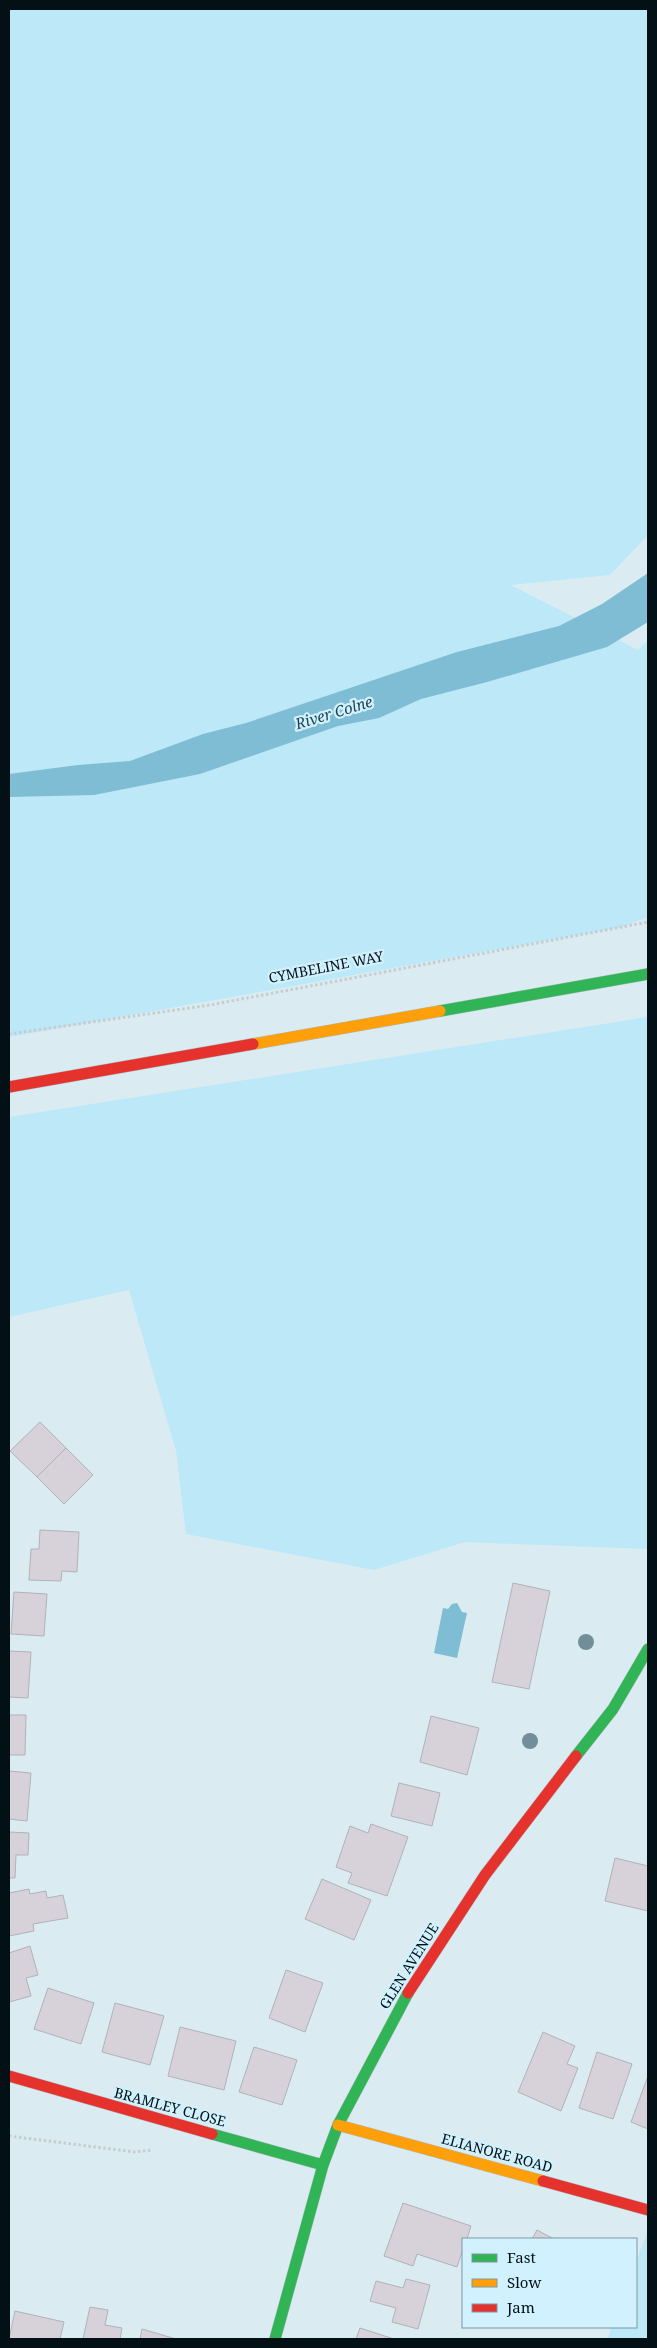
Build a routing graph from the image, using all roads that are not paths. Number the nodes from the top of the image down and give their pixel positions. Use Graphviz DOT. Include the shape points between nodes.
graph roads {
  1 [pos="648,974"];
  2 [pos="9,1087"];
  3 [pos="648,1649"];
  4 [pos="9,2076"];
  5 [pos="338,2125"];
  6 [pos="323,2165"];
  7 [pos="648,2210"];
  8 [pos="275,2339"];
  1 -- 2 [label="street"];
  3 -- 5 [label="street, GLEN AVENUE" via="613,1710 485,1875 407,1994"];
  4 -- 6 [label="street, BRAMLEY CLOSE"];
  5 -- 6 [label="street, GLEN AVENUE"];
  5 -- 7 [label="street, ELIANORE ROAD"];
  6 -- 8 [label="street, GLEN AVENUE"];
}
